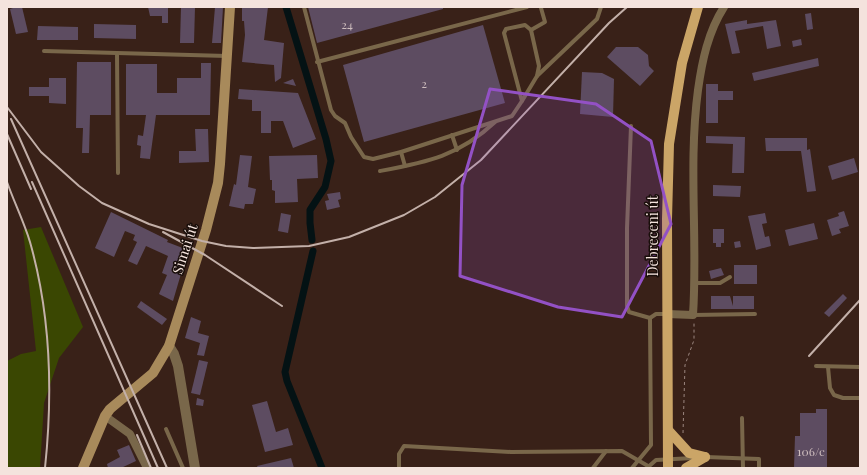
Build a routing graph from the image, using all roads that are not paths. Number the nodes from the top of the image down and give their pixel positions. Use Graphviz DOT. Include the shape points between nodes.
graph roads {
  1 [pos="230,7"];
  2 [pos="304,7"];
  3 [pos="527,7"];
  4 [pos="601,7"];
  5 [pos="698,7"];
  6 [pos="724,7"];
  7 [pos="541,8"];
  8 [pos="531,30"];
  9 [pos="44,51"];
  10 [pos="117,53"];
  11 [pos="227,56"];
  12 [pos="317,62"];
  13 [pos="537,76"];
  14 [pos="522,101"];
  15 [pos="497,120"];
  16 [pos="631,126"];
  17 [pos="452,135"];
  18 [pos="457,150"];
  19 [pos="401,152"];
  20 [pos="405,166"];
  21 [pos="380,171"];
  22 [pos="118,173"];
  23 [pos="730,277"];
  24 [pos="695,283"];
  25 [pos="667,314"];
  26 [pos="755,314"];
  27 [pos="693,315"];
  28 [pos="650,318"];
  29 [pos="169,346"];
  30 [pos="816,366"];
  31 [pos="828,367"];
  32 [pos="860,367"];
  33 [pos="860,398"];
  34 [pos="105,416"];
  35 [pos="742,418"];
  36 [pos="166,429"];
  37 [pos="668,430"];
  38 [pos="606,451"];
  39 [pos="705,457"];
  40 [pos="743,459"];
  41 [pos="639,461"];
  42 [pos="668,463"];
  43 [pos="647,467"];
  44 [pos="83,468"];
  45 [pos="147,468"];
  46 [pos="183,468"];
  47 [pos="195,468"];
  48 [pos="399,468"];
  49 [pos="593,468"];
  50 [pos="632,468"];
  51 [pos="686,468"];
  52 [pos="743,468"];
  53 [pos="759,468"];
  1 -- 11 [label="main road, Simai út"];
  2 -- 12 [label="lane"];
  3 -- 12 [label="lane"];
  4 -- 13 [label="lane" via="597,19"];
  5 -- 25 [label="main road, Debreceni út" via="682,63 669,144"];
  6 -- 24 [label="street" via="712,30 701,71 695,118"];
  7 -- 8 [label="lane" via="545,22"];
  8 -- 13 [label="lane" via="539,66"];
  8 -- 14 [label="lane" via="524,25 506,29 504,33"];
  9 -- 10 [label="lane"];
  10 -- 11 [label="lane"];
  10 -- 22 [label="lane"];
  11 -- 29 [label="main road, Simai út" via="218,183 206,230"];
  12 -- 19 [label="lane" via="331,110 345,123 359,151 373,159"];
  13 -- 14 [label="lane"];
  14 -- 15 [label="lane" via="512,116"];
  15 -- 17 [label="lane"];
  15 -- 18 [label="lane" via="479,138"];
  16 -- 28 [label="lane" via="626,228 627,306 630,312"];
  17 -- 18 [label="lane"];
  17 -- 19 [label="lane"];
  18 -- 20 [label="lane" via="439,158"];
  19 -- 20 [label="lane"];
  20 -- 21 [label="lane"];
  23 -- 24 [label="lane" via="720,283"];
  24 -- 27 [label="street"];
  25 -- 27 [label="street"];
  25 -- 28 [label="lane" via="656,314"];
  25 -- 37 [label="main road, Debreceni út"];
  26 -- 27 [label="lane"];
  28 -- 41 [label="lane" via="651,445"];
  29 -- 34 [label="main road, Simai út" via="152,373 121,398"];
  29 -- 47 [label="street" via="178,366"];
  30 -- 31 [label="lane"];
  31 -- 32 [label="lane"];
  31 -- 33 [label="lane" via="830,388 834,395"];
  34 -- 44 [label="main road, Simai út"];
  34 -- 45 [label="street" via="130,434"];
  35 -- 40 [label="lane"];
  36 -- 46 [label="lane"];
  37 -- 39 [label="main road" via="682,448 689,453"];
  37 -- 42 [label="main road, Debreceni út"];
  38 -- 41 [label="lane" via="622,451"];
  38 -- 48 [label="lane" via="511,452 404,446 399,454"];
  38 -- 49 [label="lane"];
  39 -- 40 [label="lane"];
  39 -- 42 [label="lane"];
  39 -- 51 [label="main road"];
  40 -- 52 [label="lane"];
  40 -- 53 [label="lane" via="759,459"];
  41 -- 43 [label="lane"];
  41 -- 50 [label="lane"];
  42 -- 43 [label="lane" via="656,460"];
}
